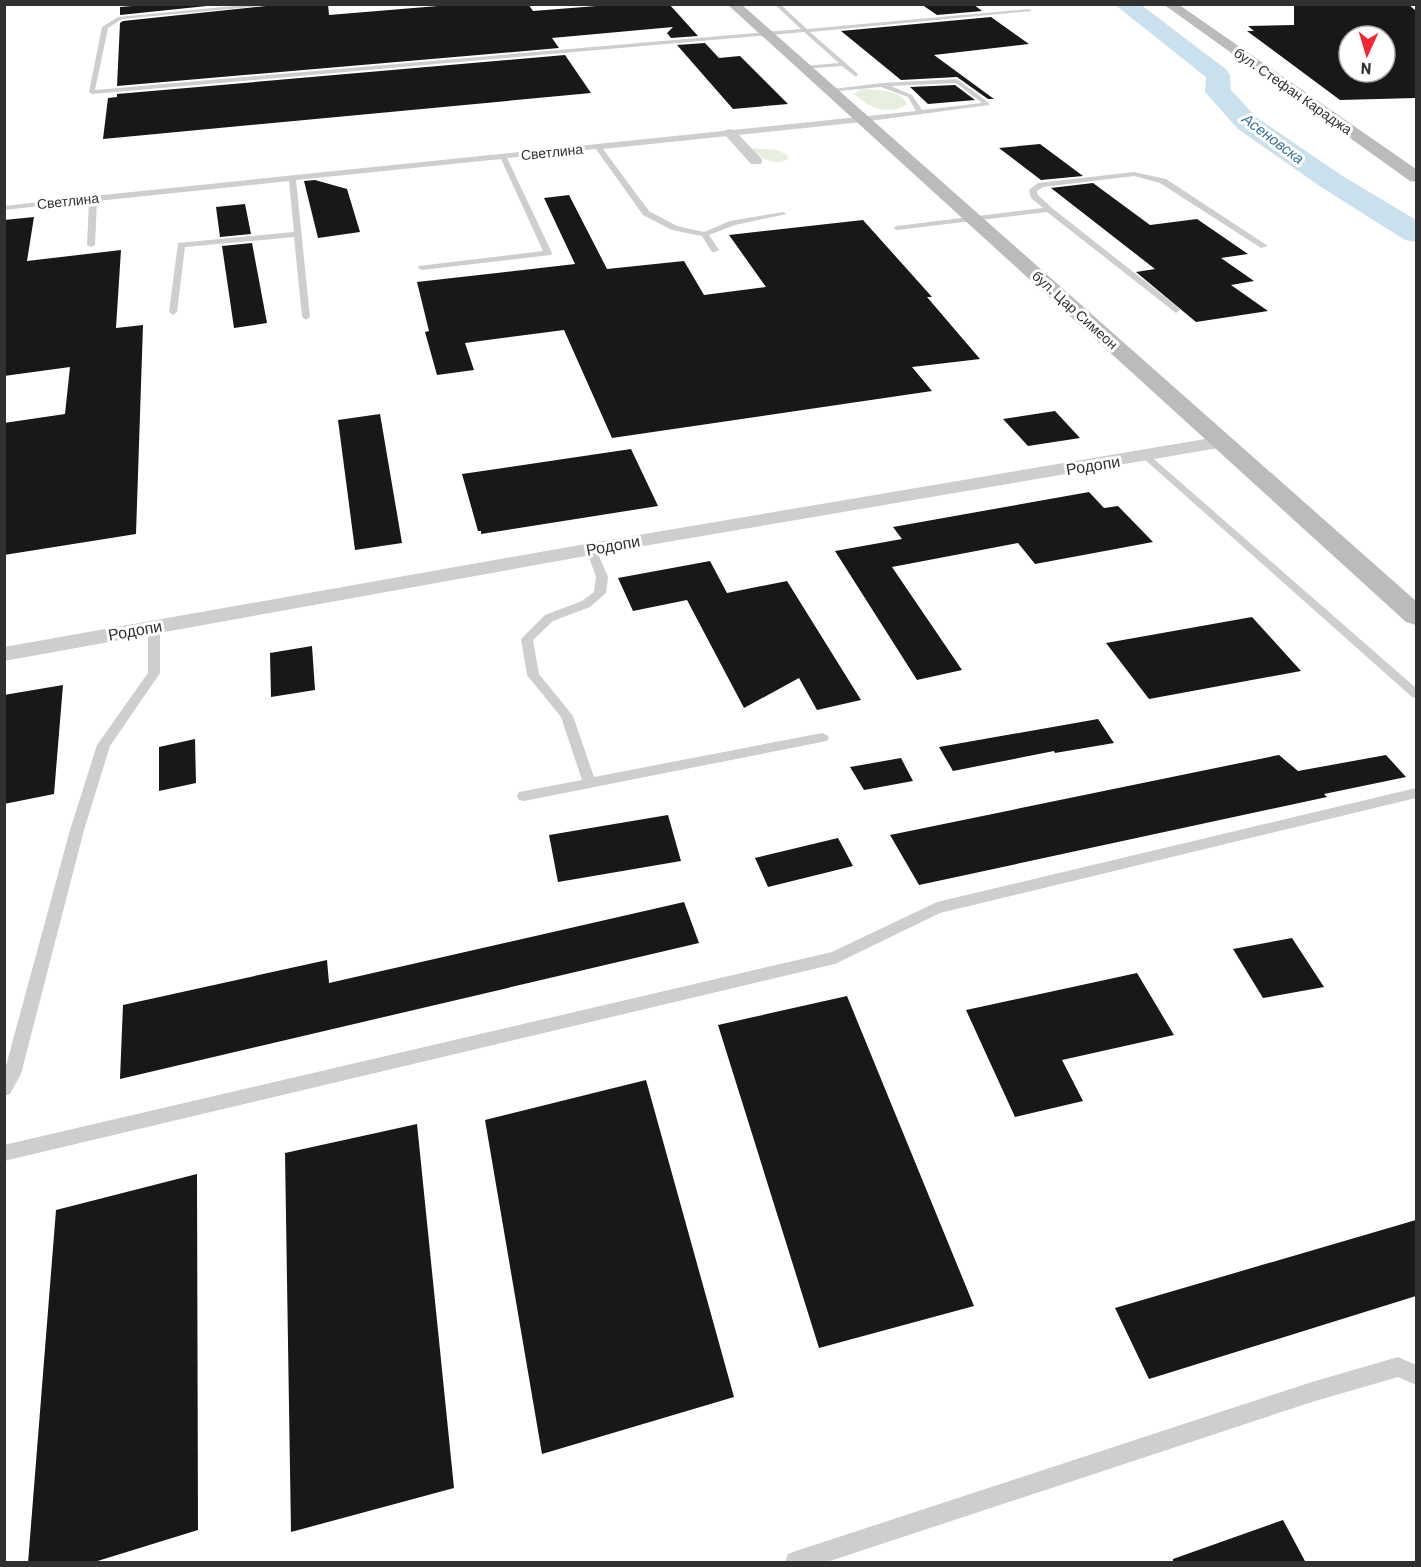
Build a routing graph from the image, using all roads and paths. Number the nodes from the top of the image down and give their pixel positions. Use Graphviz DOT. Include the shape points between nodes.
graph roads {
  1 [pos="281,4"];
  2 [pos="733,4"];
  3 [pos="1169,4"];
  4 [pos="780,5"];
  5 [pos="1029,11"];
  6 [pos="807,31"];
  7 [pos="764,32"];
  8 [pos="844,64"];
  9 [pos="804,68"];
  10 [pos="856,75"];
  11 [pos="882,85"];
  12 [pos="828,90"];
  13 [pos="920,112"];
  14 [pos="862,120"];
  15 [pos="730,133"];
  16 [pos="598,147"];
  17 [pos="503,157"];
  18 [pos="756,161"];
  19 [pos="1416,177"];
  20 [pos="292,178"];
  21 [pos="93,198"];
  22 [pos="4,207"];
  23 [pos="1049,210"];
  24 [pos="783,214"];
  25 [pos="973,219"];
  26 [pos="897,228"];
  27 [pos="298,234"];
  28 [pos="705,234"];
  29 [pos="91,244"];
  30 [pos="1264,246"];
  31 [pos="715,250"];
  32 [pos="422,268"];
  33 [pos="1176,310"];
  34 [pos="173,312"];
  35 [pos="306,317"];
  36 [pos="1223,442"];
  37 [pos="1148,456"];
  38 [pos="591,549"];
  39 [pos="1416,616"];
  40 [pos="153,627"];
  41 [pos="4,654"];
  42 [pos="1416,694"];
  43 [pos="822,738"];
  44 [pos="589,782"];
  45 [pos="1416,793"];
  46 [pos="524,796"];
  47 [pos="7,1080"];
  48 [pos="4,1153"];
  49 [pos="1416,1375"];
  50 [pos="796,1563"];
  1 -- 7 [label="lane" via="120,18 105,27 92,92"];
  2 -- 7 [label="main road, бул. Цар Симеон"];
  3 -- 19 [label="main road, бул. Стефан Караджа"];
  4 -- 6 [label="lane"];
  5 -- 6 [label="lane"];
  6 -- 7 [label="lane"];
  6 -- 8 [label="lane"];
  7 -- 9 [label="main road, бул. Цар Симеон"];
  8 -- 9 [label="lane"];
  8 -- 10 [label="lane"];
  9 -- 12 [label="main road, бул. Цар Симеон"];
  11 -- 12 [label="lane"];
  11 -- 13 [label="lane" via="910,96"];
  11 -- 13 [label="lane, Светлина" via="957,81 987,104"];
  12 -- 14 [label="main road, бул. Цар Симеон"];
  13 -- 14 [label="lane, Светлина"];
  14 -- 15 [label="lane, Светлина"];
  14 -- 25 [label="main road, бул. Цар Симеон"];
  15 -- 16 [label="lane, Светлина"];
  15 -- 18 [label="street"];
  16 -- 17 [label="lane, Светлина"];
  16 -- 28 [label="lane" via="646,213 675,228"];
  17 -- 20 [label="lane, Светлина"];
  17 -- 32 [label="lane" via="548,254"];
  20 -- 21 [label="lane, Светлина"];
  20 -- 27 [label="lane"];
  21 -- 22 [label="lane, Светлина"];
  21 -- 29 [label="lane"];
  23 -- 25 [label="lane"];
  23 -- 30 [label="lane" via="1034,196 1033,190 1041,185 1134,174 1149,176 1163,181"];
  23 -- 33 [label="lane"];
  24 -- 28 [label="lane" via="733,223"];
  25 -- 26 [label="lane"];
  25 -- 36 [label="main road, бул. Цар Симеон"];
  27 -- 34 [label="lane" via="181,245"];
  27 -- 35 [label="lane"];
  28 -- 31 [label="lane"];
  36 -- 37 [label="street, Родопи"];
  36 -- 39 [label="main road, бул. Цар Симеон"];
  37 -- 38 [label="street, Родопи"];
  37 -- 42 [label="lane"];
  38 -- 40 [label="street, Родопи"];
  38 -- 44 [label="lane" via="602,578 600,593 586,604 549,618 527,639 533,675 567,716"];
  40 -- 41 [label="street, Родопи"];
  40 -- 47 [label="lane" via="154,673 104,746"];
  43 -- 44 [label="lane"];
  44 -- 46 [label="lane"];
  45 -- 48 [label="lane" via="937,908 835,958"];
  49 -- 50 [label="lane" via="1398,1367 1312,1392"];
}
